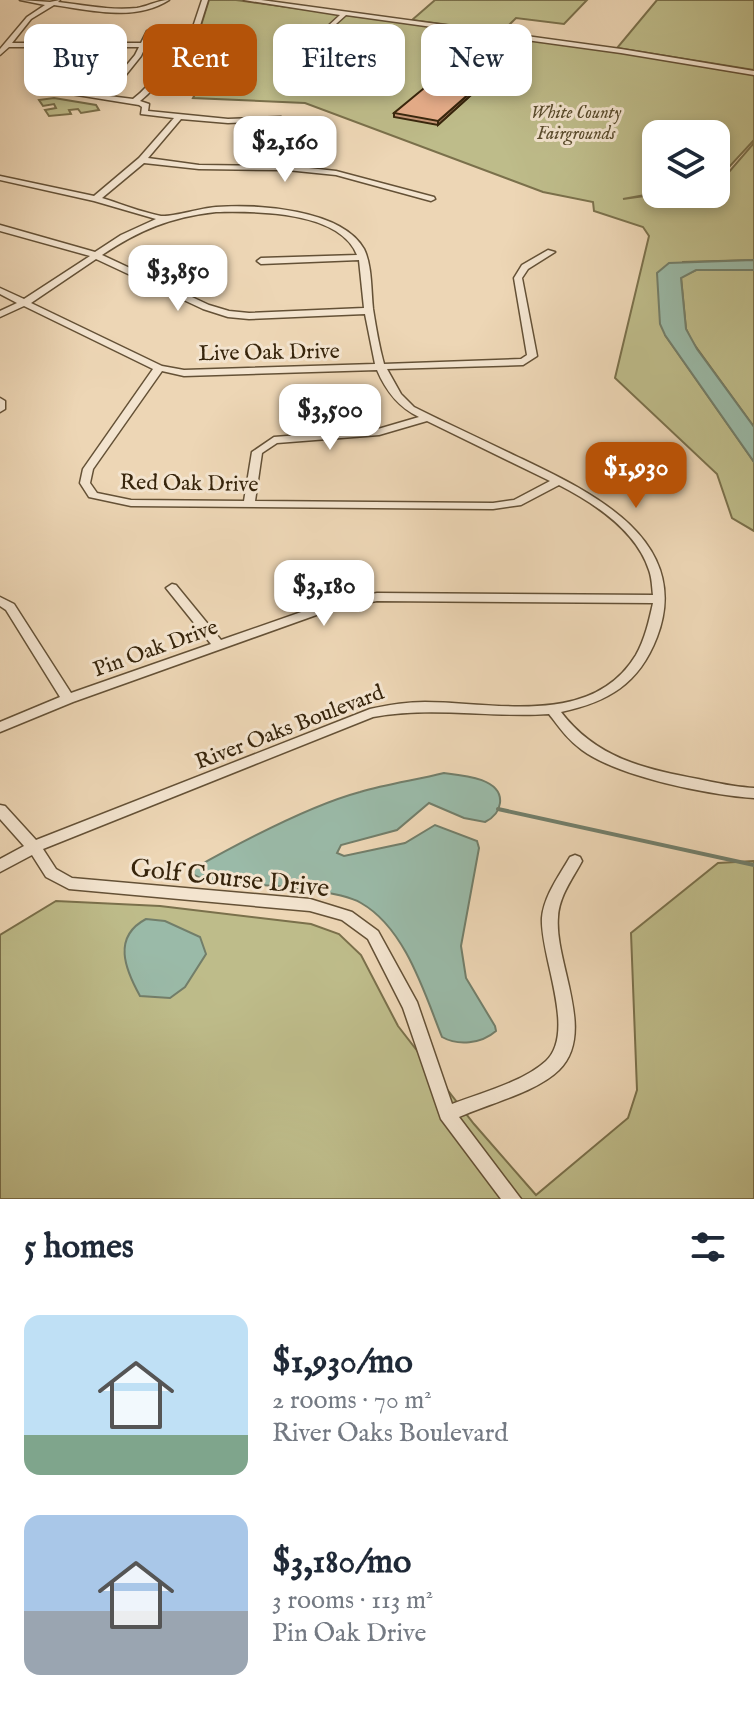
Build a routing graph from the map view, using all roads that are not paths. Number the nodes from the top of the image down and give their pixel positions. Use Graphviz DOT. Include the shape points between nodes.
graph roads {
  1 [pos="23,0"];
  2 [pos="166,0"];
  3 [pos="205,0"];
  4 [pos="247,0"];
  5 [pos="53,2"];
  6 [pos="276,2"];
  7 [pos="345,13"];
  8 [pos="198,24"];
  9 [pos="333,24"];
  10 [pos="6,45"];
  11 [pos="24,45"];
  12 [pos="127,45"];
  13 [pos="143,45"];
  14 [pos="0,53"];
  15 [pos="754,73"];
  16 [pos="98,96"];
  17 [pos="143,96"];
  18 [pos="104,97"];
  19 [pos="134,102"];
  20 [pos="179,117"];
  21 [pos="142,160"];
  22 [pos="287,168"];
  23 [pos="0,178"];
  24 [pos="96,199"];
  25 [pos="431,199"];
  26 [pos="164,219"];
  27 [pos="0,228"];
  28 [pos="551,252"];
  29 [pos="95,257"];
  30 [pos="364,257"];
  31 [pos="261,261"];
  32 [pos="0,291"];
  33 [pos="26,303"];
  34 [pos="369,311"];
  35 [pos="0,314"];
  36 [pos="159,368"];
  37 [pos="381,368"];
  38 [pos="0,401"];
  39 [pos="0,409"];
  40 [pos="427,418"];
  41 [pos="560,480"];
  42 [pos="249,504"];
  43 [pos="172,588"];
  44 [pos="659,599"];
  45 [pos="0,601"];
  46 [pos="218,645"];
  47 [pos="68,699"];
  48 [pos="553,710"];
  49 [pos="0,727"];
  50 [pos="754,793"];
  51 [pos="0,810"];
  52 [pos="34,847"];
  53 [pos="575,861"];
  54 [pos="0,866"];
  55 [pos="447,1114"];
  56 [pos="512,1199"];
  1 -- 5 [label="street"];
  2 -- 5 [label="street" via="134,10"];
  3 -- 8 [label="street"];
  4 -- 6 [label="street"];
  5 -- 10 [label="street" via="29,18"];
  6 -- 7 [label="street"];
  7 -- 9 [label="street"];
  7 -- 15 [label="street"];
  10 -- 11 [label="street"];
  10 -- 14 [label="street"];
  12 -- 13 [label="street"];
  13 -- 18 [label="street"];
  16 -- 18 [label="street"];
  17 -- 19 [label="street"];
  18 -- 19 [label="street"];
  19 -- 20 [label="street" via="146,106 146,113"];
  20 -- 21 [label="street"];
  20 -- 22 [label="street" via="278,119 291,139"];
  21 -- 22 [label="street"];
  21 -- 24 [label="street"];
  22 -- 25 [label="street" via="346,175"];
  23 -- 24 [label="street"];
  24 -- 26 [label="street"];
  26 -- 29 [label="street"];
  26 -- 30 [label="street" via="233,208 278,212 337,228 353,237"];
  27 -- 29 [label="street, Live Oak Drive"];
  28 -- 37 [label="street, Live Oak Drive" via="525,267 518,278 529,360"];
  29 -- 33 [label="street"];
  29 -- 34 [label="street, Live Oak Drive" via="228,314"];
  30 -- 31 [label="street"];
  30 -- 34 [label="street, River Oaks Boulevard"];
  32 -- 33 [label="street"];
  33 -- 35 [label="street"];
  33 -- 36 [label="street"];
  34 -- 37 [label="street, River Oaks Boulevard"];
  36 -- 37 [label="street, Live Oak Drive" via="215,374"];
  36 -- 42 [label="street, Red Oak Drive" via="88,469 88,490 121,503"];
  37 -- 40 [label="street, River Oaks Boulevard" via="389,391"];
  38 -- 39 [label="street"];
  40 -- 41 [label="street, River Oaks Boulevard"];
  40 -- 42 [label="street" via="379,432 274,440 257,452"];
  41 -- 42 [label="street, Red Oak Drive" via="517,503 493,506"];
  41 -- 44 [label="street, River Oaks Boulevard" via="613,512 640,540 658,580"];
  43 -- 46 [label="street"];
  44 -- 46 [label="street, Pin Oak Drive" via="377,597 334,605"];
  44 -- 48 [label="street, River Oaks Boulevard" via="655,626 631,674 610,692"];
  45 -- 47 [label="street" via="10,607"];
  46 -- 47 [label="street, Pin Oak Drive"];
  47 -- 49 [label="street, Pin Oak Drive"];
  48 -- 50 [label="street" via="573,738 616,763"];
  48 -- 52 [label="street, River Oaks Boulevard" via="506,712 428,704 370,713"];
  51 -- 52 [label="street, Golf Course Drive"];
  52 -- 54 [label="street, River Oaks Boulevard"];
  52 -- 55 [label="street, Golf Course Drive" via="51,873 69,883 310,905 347,916 373,935 411,1007"];
  53 -- 55 [label="street" via="555,895 550,916 566,1044 555,1063 532,1078"];
  55 -- 56 [label="street, Golf Course Drive"];
}
